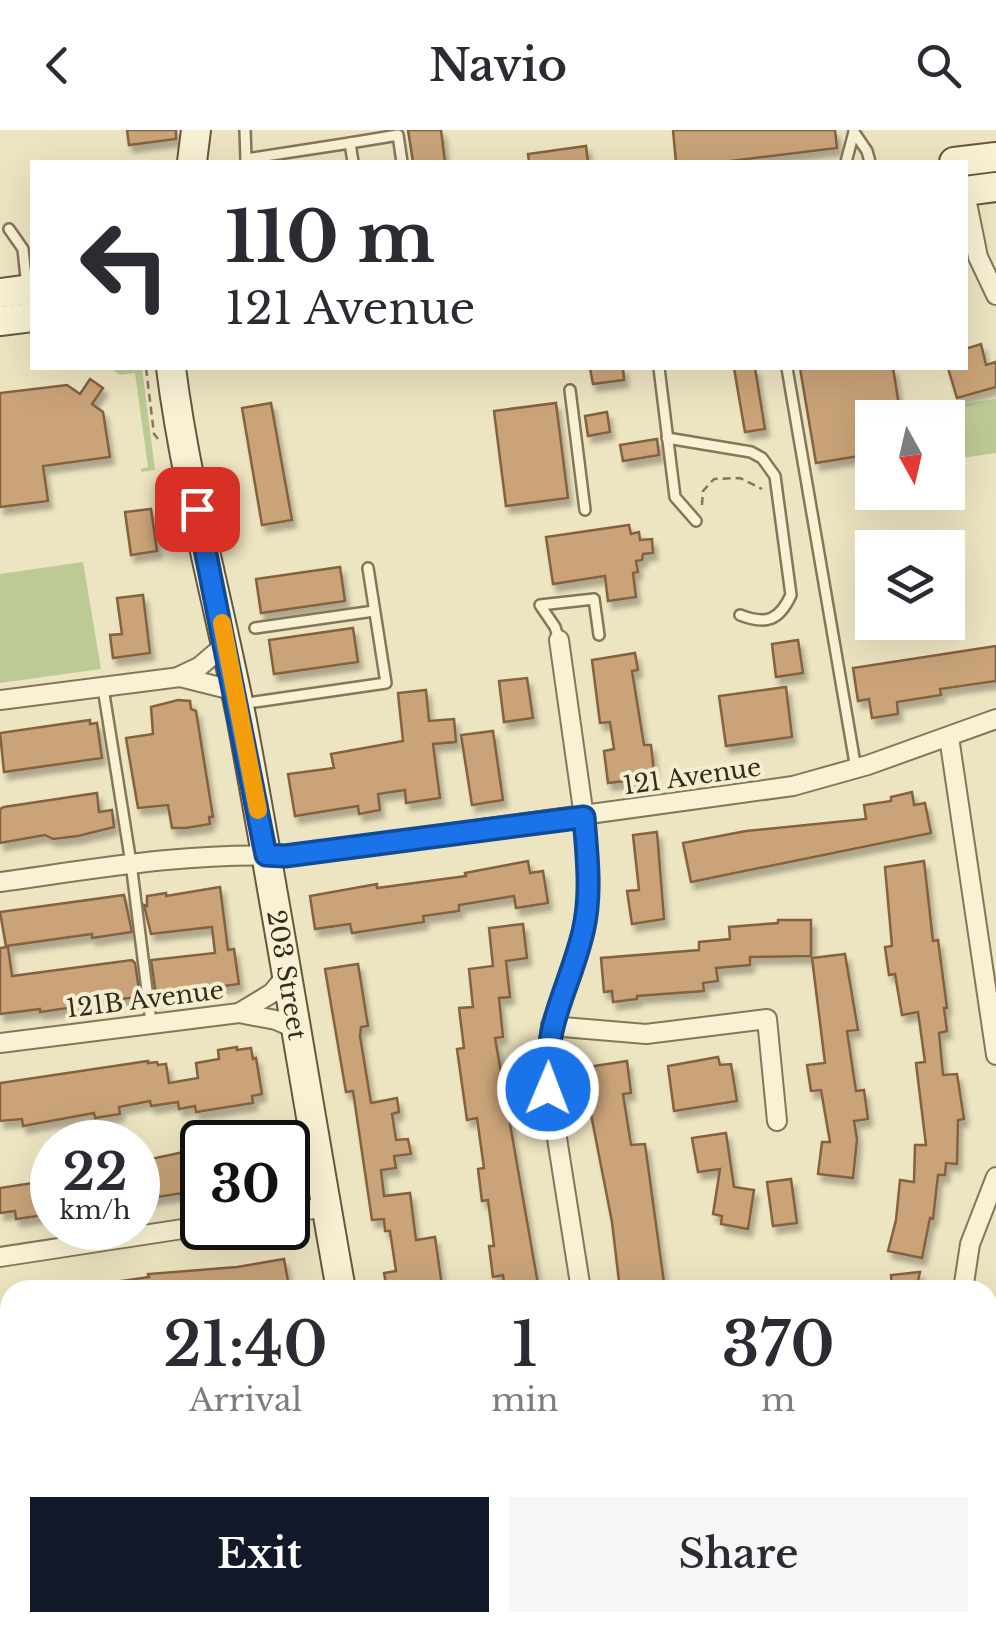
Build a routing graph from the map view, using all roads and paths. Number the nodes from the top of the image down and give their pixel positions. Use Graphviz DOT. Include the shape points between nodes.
graph roads {
  1 [pos="196,130"];
  2 [pos="245,130"];
  3 [pos="350,143"];
  4 [pos="996,157"];
  5 [pos="192,160"];
  6 [pos="246,160"];
  7 [pos="252,160"];
  8 [pos="353,160"];
  9 [pos="402,160"];
  10 [pos="847,160"];
  11 [pos="870,160"];
  12 [pos="968,161"];
  13 [pos="996,187"];
  14 [pos="968,192"];
  15 [pos="968,207"];
  16 [pos="9,229"];
  17 [pos="28,249"];
  18 [pos="996,296"];
  19 [pos="23,297"];
  20 [pos="0,321"];
  21 [pos="146,370"];
  22 [pos="170,370"];
  23 [pos="659,370"];
  24 [pos="786,370"];
  25 [pos="570,390"];
  26 [pos="154,434"];
  27 [pos="667,438"];
  28 [pos="779,501"];
  29 [pos="586,510"];
  30 [pos="696,521"];
  31 [pos="368,568"];
  32 [pos="374,611"];
  33 [pos="740,616"];
  34 [pos="254,628"];
  35 [pos="599,634"];
  36 [pos="559,640"];
  37 [pos="226,644"];
  38 [pos="180,677"];
  39 [pos="102,688"];
  40 [pos="237,698"];
  41 [pos="0,700"];
  42 [pos="996,719"];
  43 [pos="949,737"];
  44 [pos="856,768"];
  45 [pos="584,817"];
  46 [pos="266,855"];
  47 [pos="132,864"];
  48 [pos="0,882"];
  49 [pos="286,976"];
  50 [pos="240,1012"];
  51 [pos="151,1022"];
  52 [pos="550,1026"];
  53 [pos="294,1028"];
  54 [pos="0,1043"];
  55 [pos="996,1054"];
  56 [pos="778,1121"];
  57 [pos="996,1176"];
  58 [pos="326,1207"];
  59 [pos="310,1210"];
  60 [pos="180,1229"];
  61 [pos="0,1257"];
  62 [pos="339,1280"];
  63 [pos="579,1280"];
  64 [pos="965,1280"];
  1 -- 5 [label="main road"];
  2 -- 6 [label="lane"];
  3 -- 7 [label="lane"];
  3 -- 8 [label="lane"];
  3 -- 9 [label="lane" via="398,136"];
  4 -- 12 [label="main road"];
  10 -- 11 [label="lane" via="854,132"];
  13 -- 14 [label="main road"];
  15 -- 18 [label="street" via="978,257"];
  16 -- 17 [label="lane"];
  17 -- 19 [label="lane"];
  19 -- 20 [label="main road"];
  21 -- 26 [label="path"];
  22 -- 37 [label="main road, 203 Street"];
  23 -- 27 [label="lane"];
  24 -- 44 [label="lane"];
  25 -- 29 [label="lane"];
  27 -- 28 [label="lane" via="762,458 775,476"];
  27 -- 30 [label="lane" via="674,497"];
  28 -- 30 [label="path" via="740,478 714,479"];
  28 -- 33 [label="lane" via="791,595 770,620"];
  31 -- 32 [label="lane"];
  32 -- 34 [label="lane"];
  32 -- 40 [label="lane" via="386,682"];
  35 -- 36 [label="lane" via="594,599 540,605"];
  36 -- 45 [label="street"];
  37 -- 38 [label="street"];
  37 -- 40 [label="main road, 203 Street"];
  38 -- 39 [label="street"];
  38 -- 40 [label="street"];
  39 -- 41 [label="street"];
  39 -- 47 [label="lane"];
  40 -- 46 [label="main road, 203 Street"];
  42 -- 43 [label="street, 121 Avenue"];
  43 -- 44 [label="street, 121 Avenue"];
  43 -- 55 [label="street"];
  44 -- 45 [label="street, 121 Avenue" via="756,792"];
  45 -- 46 [label="street, 121 Avenue"];
  45 -- 52 [label="street" via="586,916"];
  46 -- 47 [label="street, 121 Avenue"];
  46 -- 49 [label="main road, 203 Street"];
  47 -- 48 [label="street, 121 Avenue"];
  47 -- 51 [label="lane"];
  49 -- 50 [label="street"];
  49 -- 53 [label="main road, 203 Street"];
  50 -- 51 [label="street, 121B Avenue"];
  50 -- 53 [label="street, 121B Avenue"];
  51 -- 54 [label="street, 121B Avenue"];
  52 -- 56 [label="street" via="646,1034 766,1019"];
  52 -- 63 [label="street" via="549,1100"];
  53 -- 58 [label="main road, 203 Street"];
  57 -- 64 [label="street" via="970,1244"];
  58 -- 59 [label="street"];
  58 -- 62 [label="main road, 203 Street"];
  60 -- 61 [label="street"];
}
